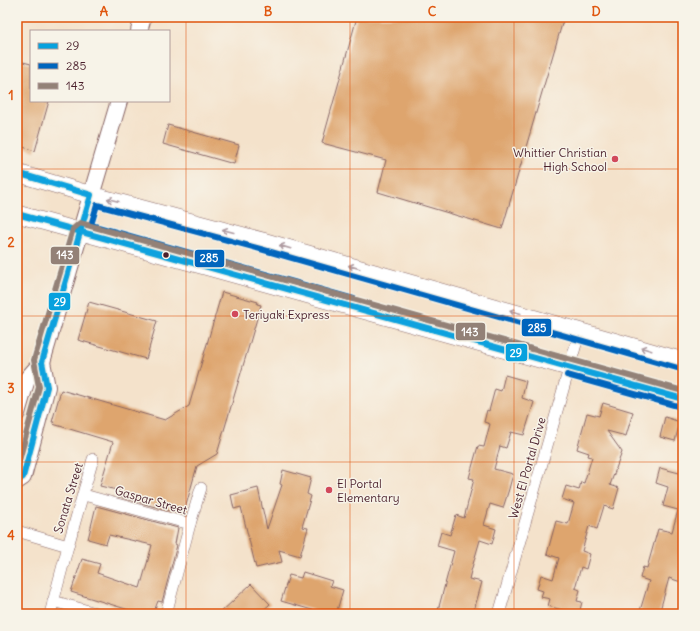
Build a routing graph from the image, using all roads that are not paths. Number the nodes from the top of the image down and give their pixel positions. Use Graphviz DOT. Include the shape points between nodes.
graph roads {
  1 [pos="143,17"];
  2 [pos="139,30"];
  3 [pos="119,102"];
  4 [pos="17,173"];
  5 [pos="92,195"];
  6 [pos="17,214"];
  7 [pos="81,231"];
  8 [pos="580,330"];
  9 [pos="683,360"];
  10 [pos="42,362"];
  11 [pos="569,367"];
  12 [pos="683,399"];
  13 [pos="17,413"];
  14 [pos="93,459"];
  15 [pos="17,481"];
  16 [pos="200,488"];
  17 [pos="84,495"];
  18 [pos="190,524"];
  19 [pos="17,531"];
  20 [pos="68,546"];
  21 [pos="53,601"];
  22 [pos="50,614"];
  23 [pos="99,614"];
  24 [pos="166,614"];
  25 [pos="499,614"];
  1 -- 2 [label="main road"];
  3 -- 5 [label="main road"];
  4 -- 5 [label="main road"];
  5 -- 7 [label="main road"];
  8 -- 5 [label="main road, one-way"];
  6 -- 7 [label="main road"];
  7 -- 10 [label="main road"];
  7 -- 11 [label="main road"];
  9 -- 8 [label="main road, one-way"];
  8 -- 11 [label="street, West El Portal Drive"];
  10 -- 13 [label="main road" via="27,379"];
  10 -- 15 [label="main road" via="48,387 23,477"];
  11 -- 12 [label="main road"];
  11 -- 25 [label="street, West El Portal Drive"];
  14 -- 17 [label="street, Sonata Street"];
  16 -- 18 [label="street"];
  17 -- 18 [label="street, Gaspar Street"];
  17 -- 20 [label="street, Sonata Street"];
  18 -- 24 [label="street, Gaspar Street"];
  19 -- 20 [label="street, Sonata Street"];
  20 -- 21 [label="street, Sonata Street"];
  21 -- 22 [label="street, Sonata Street"];
  21 -- 23 [label="street"];
}
